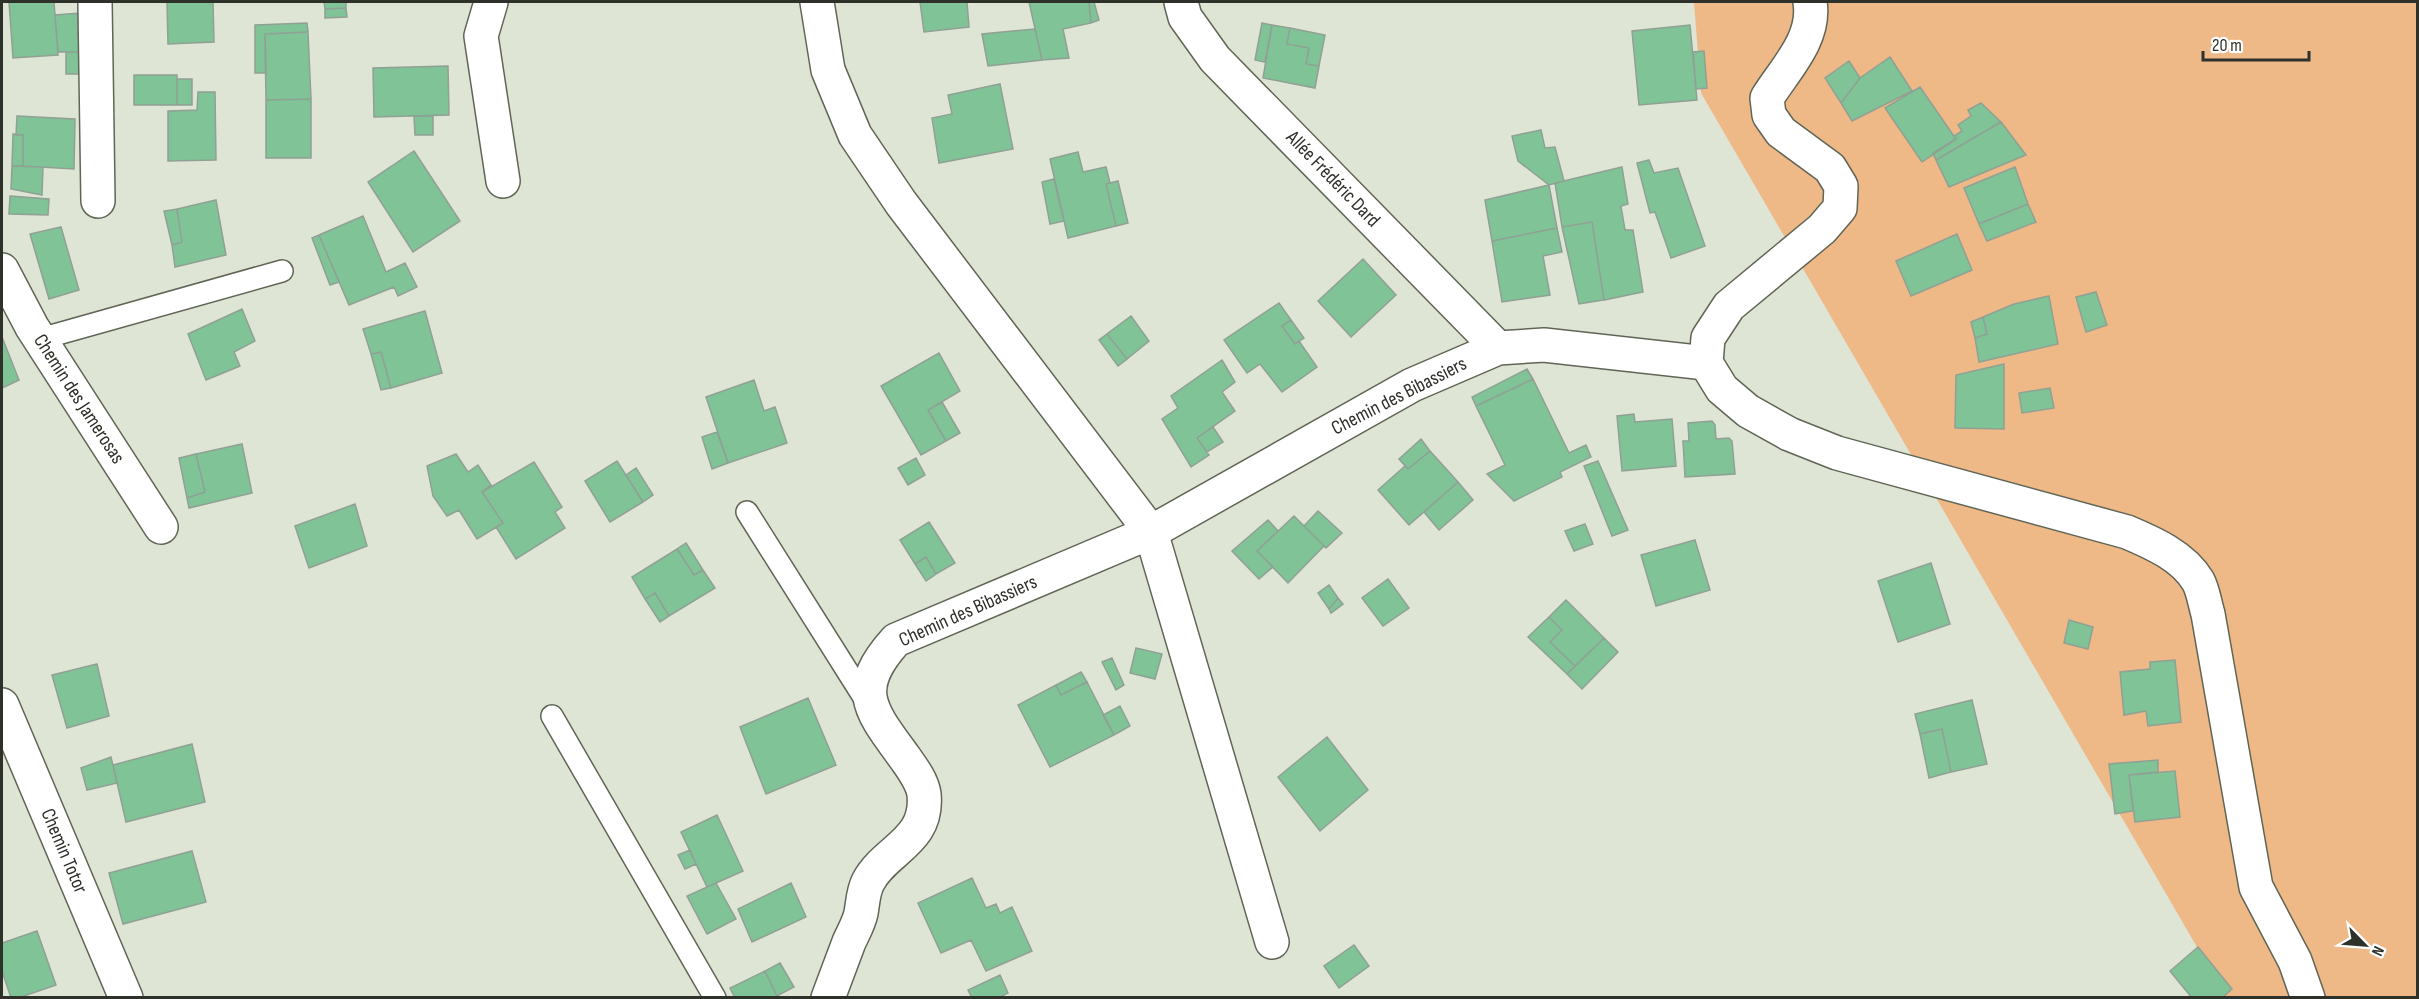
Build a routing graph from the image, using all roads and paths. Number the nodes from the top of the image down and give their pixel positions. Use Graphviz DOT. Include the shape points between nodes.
graph roads {
  1 [pos="95,2"];
  2 [pos="492,2"];
  3 [pos="817,2"];
  4 [pos="1181,2"];
  5 [pos="1810,2"];
  6 [pos="503,181"];
  7 [pos="98,201"];
  8 [pos="2,270"];
  9 [pos="282,271"];
  10 [pos="40,339"];
  11 [pos="1498,348"];
  12 [pos="1706,363"];
  13 [pos="747,512"];
  14 [pos="160,527"];
  15 [pos="1150,532"];
  16 [pos="2,705"];
  17 [pos="552,716"];
  18 [pos="879,722"];
  19 [pos="1272,942"];
  20 [pos="126,998"];
  21 [pos="715,998"];
  22 [pos="828,998"];
  23 [pos="2308,998"];
  1 -- 7 [label="street"];
  2 -- 6 [label="street" via="481,36"];
  3 -- 15 [label="street" via="828,70 855,135 901,203"];
  4 -- 11 [label="street, Allée Frédéric Dard" via="1198,38 1215,59"];
  5 -- 12 [label="street" via="1809,29 1767,98 1769,115 1781,132 1830,168 1841,186 1840,208 1822,229 1729,306 1708,338"];
  8 -- 10 [label="street, Chemin des Jamerosas"];
  9 -- 10 [label="lane"];
  10 -- 14 [label="street, Chemin des Jamerosas"];
  11 -- 12 [label="street, Chemin des Bibassiers" via="1544,345"];
  11 -- 15 [label="street, Chemin des Bibassiers" via="1412,385"];
  12 -- 23 [label="street" via="1731,397 1789,434 1837,453 2127,532 2157,544 2181,562 2198,582 2208,614 2256,887 2295,961"];
  13 -- 18 [label="lane"];
  15 -- 18 [label="street, Chemin des Bibassiers" via="896,640 880,657 869,679 870,699"];
  15 -- 19 [label="street"];
  16 -- 20 [label="street, Chemin Totor"];
  17 -- 21 [label="lane"];
  18 -- 22 [label="street, Chemin des Bibassiers" via="915,772 924,792 923,815 913,835 868,881 861,914"];
}
